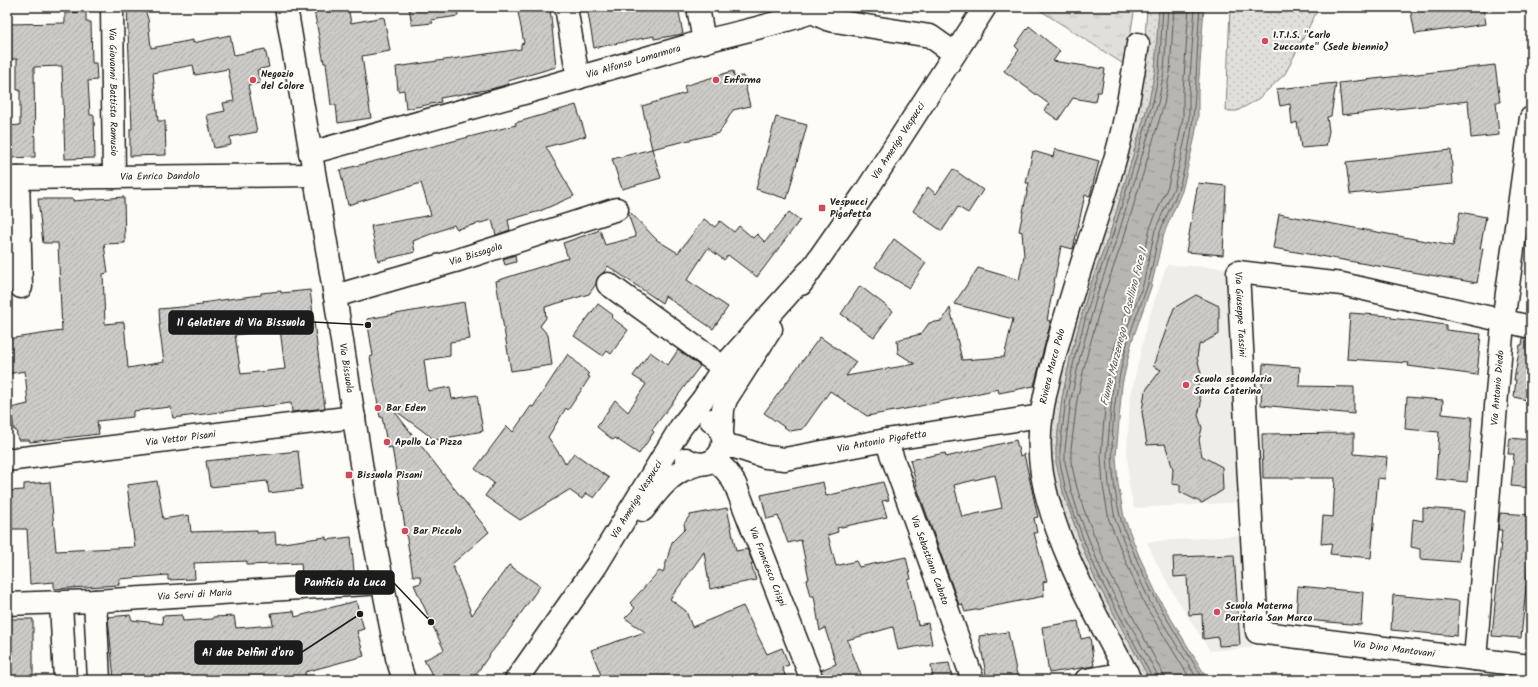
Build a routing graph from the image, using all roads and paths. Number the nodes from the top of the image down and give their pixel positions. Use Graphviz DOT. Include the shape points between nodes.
graph roads {
  1 [pos="112,7"];
  2 [pos="286,7"];
  3 [pos="566,7"];
  4 [pos="698,7"];
  5 [pos="985,7"];
  6 [pos="814,9"];
  7 [pos="704,42"];
  8 [pos="1138,44"];
  9 [pos="954,53"];
  10 [pos="578,78"];
  11 [pos="1531,118"];
  12 [pos="310,153"];
  13 [pos="313,175"];
  14 [pos="114,177"];
  15 [pos="12,178"];
  16 [pos="617,209"];
  17 [pos="608,284"];
  18 [pos="21,286"];
  19 [pos="334,296"];
  20 [pos="1503,322"];
  21 [pos="1531,327"];
  22 [pos="731,373"];
  23 [pos="1041,416"];
  24 [pos="354,418"];
  25 [pos="682,428"];
  26 [pos="886,440"];
  27 [pos="714,450"];
  28 [pos="7,460"];
  29 [pos="596,566"];
  30 [pos="382,583"];
  31 [pos="95,601"];
  32 [pos="60,603"];
  33 [pos="7,604"];
  34 [pos="1257,632"];
  35 [pos="1475,659"];
  36 [pos="1531,666"];
  37 [pos="1129,676"];
  38 [pos="65,680"];
  39 [pos="99,680"];
  40 [pos="404,680"];
  41 [pos="516,680"];
  42 [pos="812,680"];
  43 [pos="973,680"];
  44 [pos="1086,680"];
  1 -- 14 [label="street, Via Giovanni Battista Ramusio"];
  2 -- 12 [label="street, Via Bissuola"];
  3 -- 10 [label="street"];
  4 -- 7 [label="street"];
  5 -- 9 [label="street, Via Amerigo Vespucci"];
  6 -- 7 [label="street, Via Alfonso Lamarmora" via="793,18"];
  6 -- 9 [label="street, Via Alfonso Lamarmora" via="827,19 930,36"];
  7 -- 10 [label="street, Via Alfonso Lamarmora"];
  8 -- 23 [label="street, Riviera Marco Polo" via="1114,164 1064,319"];
  9 -- 22 [label="street, Via Amerigo Vespucci" via="866,191"];
  10 -- 12 [label="street, Via Alfonso Lamarmora"];
  11 -- 20 [label="street, Via Antonio Diedo"];
  12 -- 13 [label="street, Via Bissuola"];
  13 -- 14 [label="street, Via Enrico Dandolo"];
  13 -- 19 [label="street, Via Bissuola"];
  14 -- 15 [label="street, Via Enrico Dandolo"];
  15 -- 18 [label="street"];
  16 -- 19 [label="street, Via Bissagola" via="455,261"];
  17 -- 22 [label="street"];
  19 -- 24 [label="street, Via Bissuola"];
  20 -- 21 [label="street, Via Giuseppe Tassini"];
  20 -- 34 [label="street, Via Giuseppe Tassini" via="1342,284 1238,272"];
  20 -- 35 [label="street, Via Antonio Diedo"];
  22 -- 25 [label="street, Via Amerigo Vespucci"];
  22 -- 27 [label="street, Via Amerigo Vespucci"];
  23 -- 26 [label="street, Via Antonio Pigafetta"];
  23 -- 37 [label="street, Riviera Marco Polo" via="1039,440 1042,474 1054,521 1075,572"];
  24 -- 28 [label="street, Via Vettor Pisani"];
  24 -- 30 [label="street, Via Bissuola"];
  25 -- 27 [label="street" via="694,418 706,418 717,424"];
  25 -- 27 [label="street" via="677,443 679,451 691,462"];
  25 -- 29 [label="street, Via Amerigo Vespucci"];
  26 -- 27 [label="street, Via Antonio Pigafetta" via="785,459 766,457 734,447"];
  26 -- 43 [label="street, Via Sebastiano Caboto"];
  27 -- 29 [label="street, Via Amerigo Vespucci" via="661,489"];
  27 -- 42 [label="street, Via Francesco Crispi" via="735,484"];
  29 -- 41 [label="street, Via Amerigo Vespucci"];
  30 -- 31 [label="street, Via Servi di Maria"];
  30 -- 40 [label="street, Via Bissuola"];
  31 -- 32 [label="street, Via Servi di Maria"];
  31 -- 39 [label="street"];
  32 -- 33 [label="street, Via Servi di Maria"];
  32 -- 38 [label="street"];
  34 -- 35 [label="street, Via Dino Mantovani"];
  35 -- 36 [label="street, Via Dino Mantovani"];
  37 -- 44 [label="street"];
}
